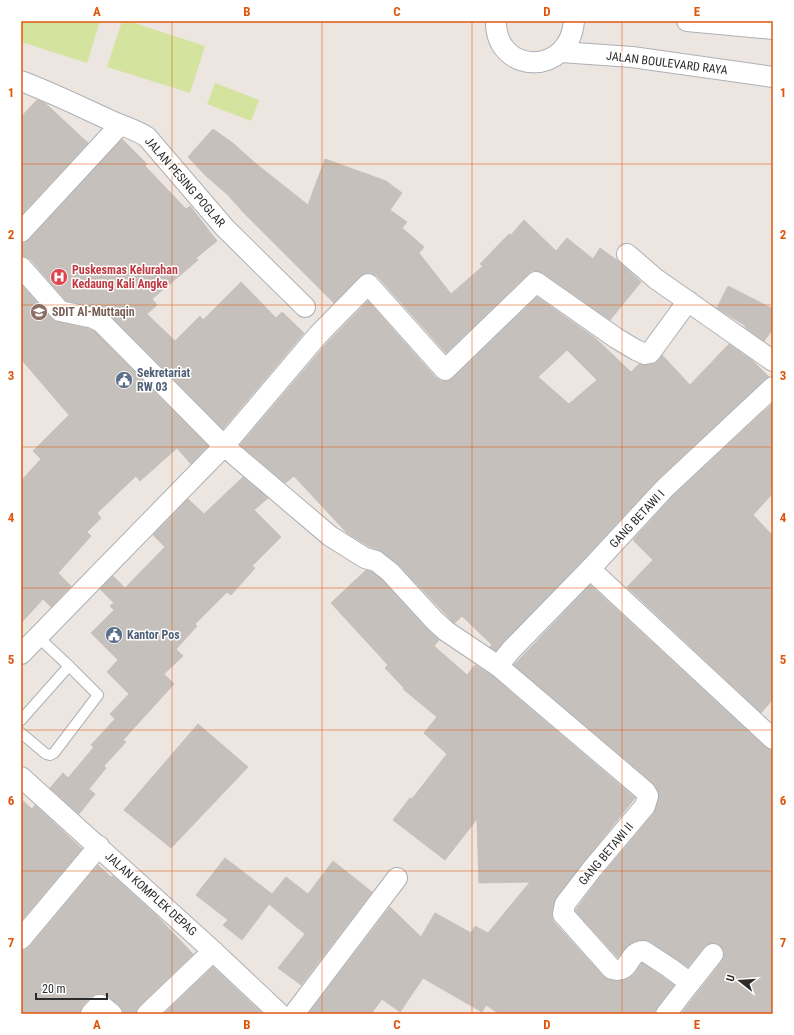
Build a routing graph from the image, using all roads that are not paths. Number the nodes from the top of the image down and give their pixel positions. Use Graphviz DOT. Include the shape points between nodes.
graph roads {
  1 [pos="574,21"];
  2 [pos="686,21"];
  3 [pos="494,22"];
  4 [pos="773,29"];
  5 [pos="561,52"];
  6 [pos="773,77"];
  7 [pos="21,81"];
  8 [pos="120,125"];
  9 [pos="21,232"];
  10 [pos="627,254"];
  11 [pos="21,267"];
  12 [pos="688,301"];
  13 [pos="305,307"];
  14 [pos="773,361"];
  15 [pos="773,387"];
  16 [pos="224,446"];
  17 [pos="590,569"];
  18 [pos="38,637"];
  19 [pos="21,654"];
  20 [pos="502,661"];
  21 [pos="69,666"];
  22 [pos="21,720"];
  23 [pos="21,733"];
  24 [pos="773,739"];
  25 [pos="21,777"];
  26 [pos="99,846"];
  27 [pos="397,878"];
  28 [pos="21,939"];
  29 [pos="213,951"];
  30 [pos="713,954"];
  31 [pos="690,983"];
  32 [pos="92,1014"];
  33 [pos="112,1014"];
  34 [pos="147,1014"];
  35 [pos="280,1014"];
  36 [pos="294,1014"];
  37 [pos="666,1014"];
  1 -- 5 [label="street" via="571,38"];
  2 -- 4 [label="street"];
  3 -- 5 [label="street" via="505,49 522,60 543,61"];
  5 -- 6 [label="street, JALAN BOULEVARD RAYA" via="632,57"];
  7 -- 8 [label="street, JALAN PESING POGLAR"];
  8 -- 9 [label="street"];
  8 -- 13 [label="street, JALAN PESING POGLAR" via="147,137 225,228"];
  10 -- 12 [label="street" via="656,279"];
  11 -- 16 [label="street" via="60,311 101,322"];
  12 -- 14 [label="street"];
  12 -- 16 [label="street" via="650,353 645,354 616,338 536,282 445,370 368,284 318,335"];
  15 -- 17 [label="street, GANG BETAWI I" via="665,488"];
  16 -- 18 [label="street"];
  16 -- 20 [label="street" via="330,536 390,572 446,631"];
  17 -- 20 [label="street, GANG BETAWI I"];
  17 -- 24 [label="street"];
  18 -- 19 [label="street"];
  18 -- 21 [label="lane"];
  20 -- 31 [label="street, GANG BETAWI II" via="648,796 646,806 564,904 563,914 612,969 623,969 634,954 644,951"];
  21 -- 22 [label="lane"];
  21 -- 23 [label="lane" via="98,695 50,755"];
  25 -- 26 [label="street, JALAN KOMPLEK DEPAG"];
  26 -- 28 [label="street"];
  26 -- 29 [label="street, JALAN KOMPLEK DEPAG"];
  27 -- 36 [label="street"];
  29 -- 34 [label="street"];
  29 -- 35 [label="street, JALAN KOMPLEK DEPAG"];
  30 -- 31 [label="street"];
  31 -- 37 [label="street"];
  32 -- 33 [label="street" via="101,1005"];
}
